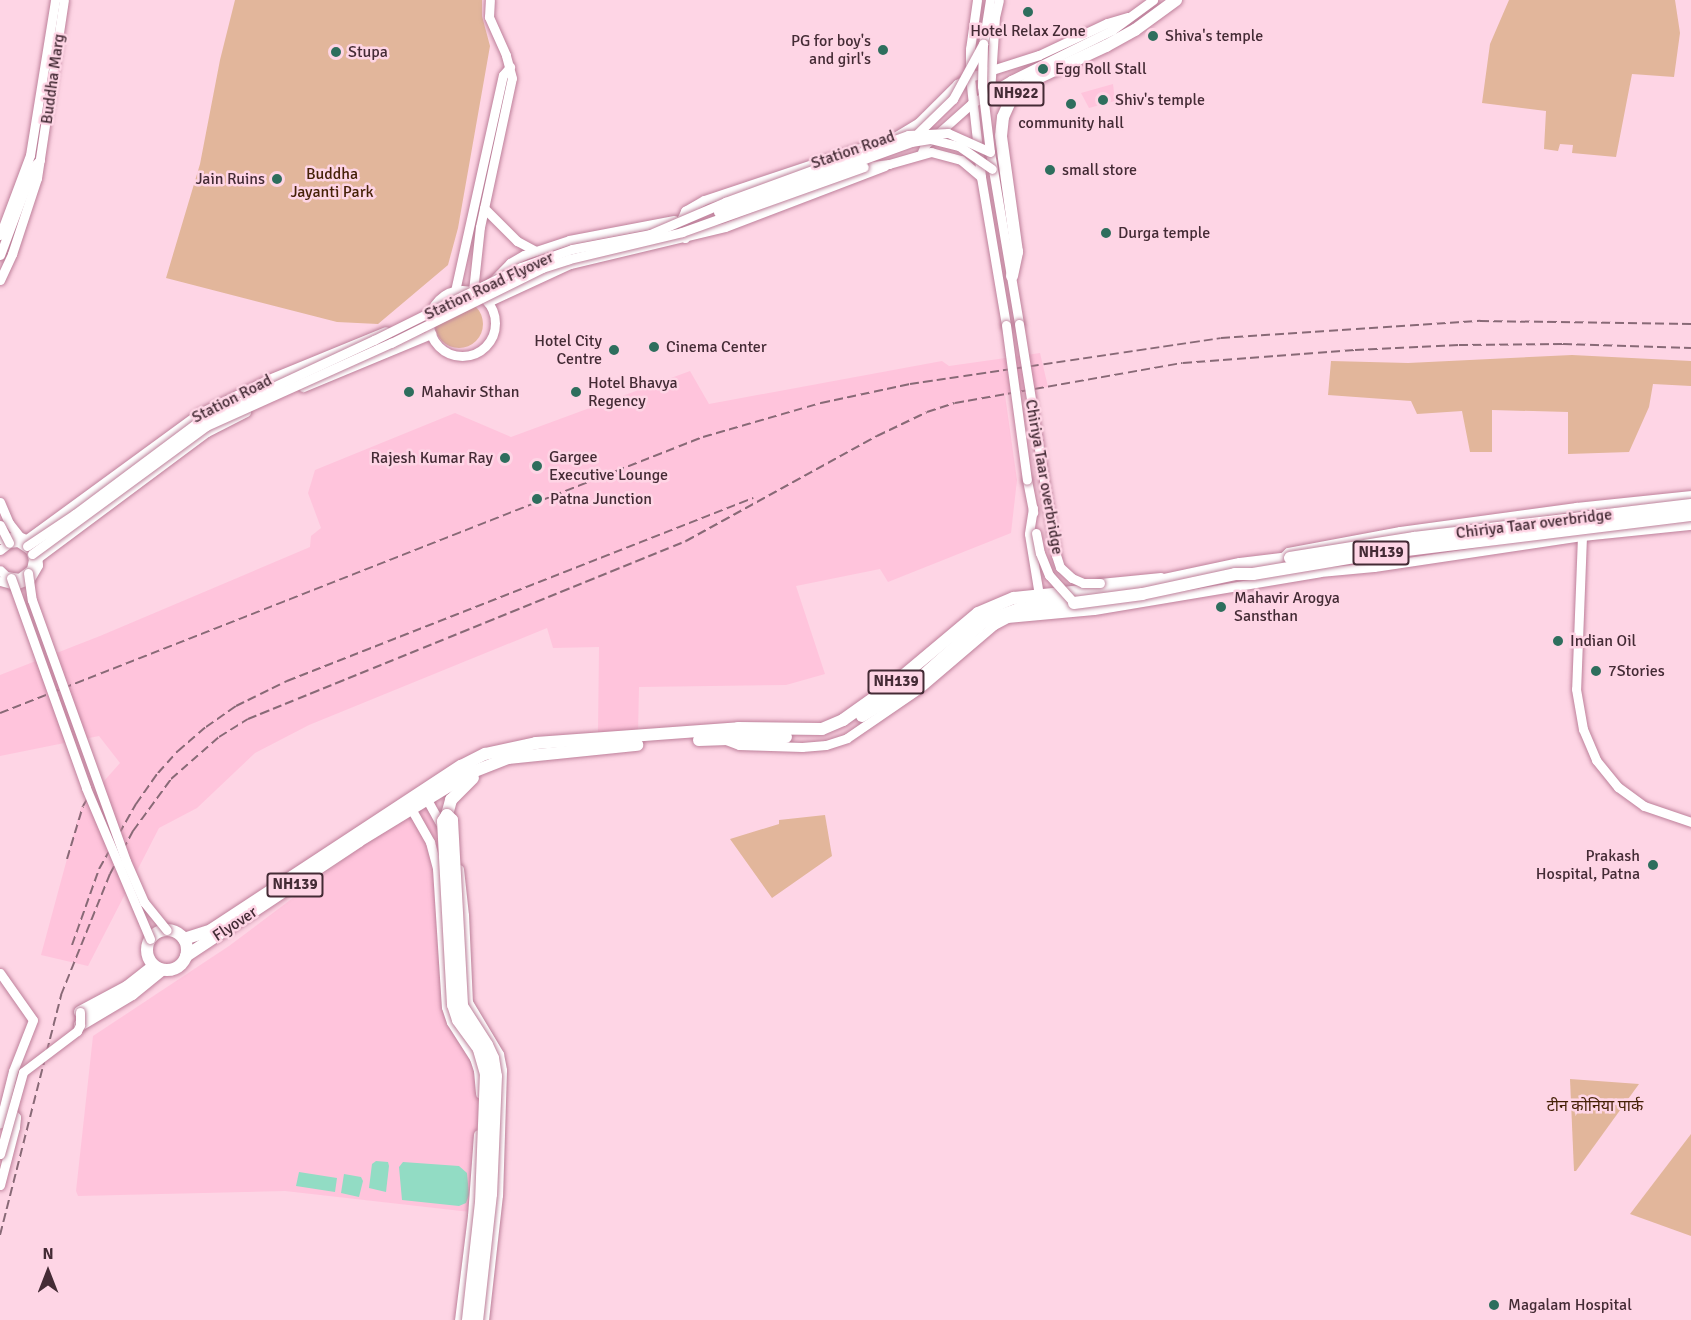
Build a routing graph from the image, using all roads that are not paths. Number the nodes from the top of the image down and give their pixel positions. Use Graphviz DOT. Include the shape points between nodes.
graph roads {
  1 [pos="55,0"];
  2 [pos="64,0"];
  3 [pos="490,0"];
  4 [pos="977,0"];
  5 [pos="990,0"];
  6 [pos="999,0"];
  7 [pos="1176,0"];
  8 [pos="1158,6"];
  9 [pos="1128,16"];
  10 [pos="983,44"];
  11 [pos="510,67"];
  12 [pos="990,71"];
  13 [pos="970,77"];
  14 [pos="990,92"];
  15 [pos="971,104"];
  16 [pos="918,133"];
  17 [pos="922,152"];
  18 [pos="990,152"];
  19 [pos="30,155"];
  20 [pos="42,159"];
  21 [pos="890,164"];
  22 [pos="992,169"];
  23 [pos="32,171"];
  24 [pos="981,177"];
  25 [pos="484,208"];
  26 [pos="682,218"];
  27 [pos="0,235"];
  28 [pos="685,238"];
  29 [pos="536,251"];
  30 [pos="0,255"];
  31 [pos="1012,276"];
  32 [pos="0,280"];
  33 [pos="455,291"];
  34 [pos="476,293"];
  35 [pos="488,302"];
  36 [pos="429,321"];
  37 [pos="431,334"];
  38 [pos="1691,495"];
  39 [pos="1678,496"];
  40 [pos="0,502"];
  41 [pos="1691,505"];
  42 [pos="1033,508"];
  43 [pos="1531,513"];
  44 [pos="1691,515"];
  45 [pos="0,525"];
  46 [pos="1691,525"];
  47 [pos="1680,526"];
  48 [pos="1428,527"];
  49 [pos="1582,536"];
  50 [pos="4,541"];
  51 [pos="1533,543"];
  52 [pos="29,546"];
  53 [pos="0,550"];
  54 [pos="1285,559"];
  55 [pos="1427,559"];
  56 [pos="28,573"];
  57 [pos="0,574"];
  58 [pos="1182,577"];
  59 [pos="11,578"];
  60 [pos="1039,595"];
  61 [pos="1074,603"];
  62 [pos="718,738"];
  63 [pos="483,762"];
  64 [pos="424,796"];
  65 [pos="405,808"];
  66 [pos="447,814"];
  67 [pos="1691,822"];
  68 [pos="441,911"];
  69 [pos="464,911"];
  70 [pos="167,930"];
  71 [pos="150,939"];
  72 [pos="184,939"];
  73 [pos="186,956"];
  74 [pos="158,968"];
  75 [pos="0,973"];
  76 [pos="80,1018"];
  77 [pos="4,1106"];
  78 [pos="0,1123"];
  79 [pos="0,1154"];
  80 [pos="0,1185"];
  81 [pos="459,1320"];
  82 [pos="468,1320"];
  83 [pos="477,1320"];
  84 [pos="484,1320"];
  1 -- 19 [label="main road, Buddha Marg"];
  2 -- 20 [label="main road, Buddha Marg"];
  3 -- 11 [label="main road" via="489,17"];
  4 -- 13 [label="main road, NH922"];
  5 -- 10 [label="main road, Chiriya Taar overbridge"];
  6 -- 12 [label="main road"];
  7 -- 8 [label="highway, NH922"];
  8 -- 9 [label="main road"];
  8 -- 31 [label="highway, NH922" via="1106,46 1032,80 1010,101 1000,136 1017,252"];
  9 -- 12 [label="main road, Station Road" via="1039,55"];
  9 -- 14 [label="main road" via="1112,30"];
  10 -- 16 [label="main road, bridge" via="953,99"];
  10 -- 18 [label="main road, Chiriya Taar overbridge, bridge" via="982,86"];
  11 -- 25 [label="main road" via="512,78"];
  11 -- 33 [label="main road" via="503,75"];
  12 -- 13 [label="main road, Station Road"];
  12 -- 14 [label="main road"];
  13 -- 15 [label="main road, NH922"];
  13 -- 26 [label="main road, Station Road" via="957,84 919,123 899,135 704,200 685,211"];
  14 -- 15 [label="main road"];
  15 -- 17 [label="main road"];
  15 -- 24 [label="main road, NH922"];
  16 -- 18 [label="main road, Station Road Flyover, bridge" via="948,133"];
  16 -- 52 [label="main road, Station Road Flyover, bridge" via="725,202 651,234 572,249 521,267 198,422"];
  17 -- 21 [label="main road, Station Road Flyover"];
  17 -- 24 [label="main road" via="952,156"];
  18 -- 22 [label="main road, Chiriya Taar overbridge, bridge"];
  19 -- 23 [label="main road"];
  19 -- 27 [label="main road"];
  20 -- 23 [label="main road"];
  20 -- 32 [label="main road, Buddha Marg"];
  21 -- 28 [label="main road" via="742,222"];
  21 -- 52 [label="main road, Station Road Flyover, bridge" via="864,168 648,242 569,258 542,268 391,343 206,426"];
  22 -- 26 [label="main road, bridge" via="959,146 930,139 718,212"];
  22 -- 31 [label="main road, Chiriya Taar overbridge"];
  23 -- 30 [label="main road"];
  24 -- 42 [label="main road, Chiriya Taar overbridge / NH922, bridge"];
  25 -- 29 [label="main road" via="517,241"];
  25 -- 34 [label="main road"];
  26 -- 28 [label="main road"];
  26 -- 29 [label="main road" via="569,240"];
  28 -- 35 [label="main road" via="570,264"];
  29 -- 34 [label="main road" via="510,263"];
  31 -- 58 [label="main road, Chiriya Taar overbridge / NH922, bridge" via="1052,539 1060,567 1083,583"];
  33 -- 34 [label="main road"];
  33 -- 36 [label="main road" via="436,303"];
  34 -- 35 [label="main road"];
  35 -- 37 [label="main road" via="496,325 493,337 478,353 454,356 443,351"];
  36 -- 37 [label="main road"];
  36 -- 52 [label="main road, Station Road" via="380,333 204,410"];
  37 -- 52 [label="main road" via="277,397 207,432"];
  38 -- 39 [label="main road"];
  39 -- 43 [label="main road"];
  39 -- 47 [label="main road"];
  40 -- 52 [label="main road" via="9,523"];
  41 -- 54 [label="highway, Chiriya Taar overbridge / NH139, bridge" via="1414,538"];
  42 -- 60 [label="main road" via="1029,525"];
  42 -- 61 [label="main road, Chiriya Taar overbridge / NH922, bridge" via="1043,563"];
  43 -- 48 [label="main road"];
  43 -- 51 [label="main road"];
  44 -- 61 [label="highway, Chiriya Taar overbridge / NH139, bridge" via="1366,555"];
  45 -- 50 [label="main road, bridge"];
  46 -- 47 [label="main road"];
  47 -- 49 [label="main road"];
  48 -- 54 [label="main road" via="1288,552"];
  48 -- 55 [label="main road"];
  49 -- 51 [label="main road"];
  49 -- 67 [label="main road" via="1576,689 1583,729 1596,760 1618,787 1644,806"];
  50 -- 52 [label="main road"];
  50 -- 53 [label="main road"];
  51 -- 55 [label="main road"];
  52 -- 56 [label="main road" via="33,564"];
  52 -- 57 [label="main road" via="35,573 30,579 15,585"];
  54 -- 58 [label="highway, Chiriya Taar overbridge / NH139"];
  55 -- 62 [label="main road" via="1235,585 1094,610 1007,618 920,688 847,738 802,747 739,745"];
  56 -- 59 [label="main road, bridge"];
  56 -- 70 [label="main road, bridge" via="32,600 126,861 144,902"];
  57 -- 59 [label="main road"];
  58 -- 60 [label="highway, NH139"];
  59 -- 71 [label="main road, bridge" via="86,788"];
  60 -- 63 [label="highway, NH139" via="1014,598 978,613 892,685 843,720 822,729 738,728 536,743"];
  61 -- 62 [label="highway, Chiriya Taar overbridge / NH139" via="1018,609 983,622 917,681 834,732 812,737"];
  62 -- 63 [label="highway, NH139"];
  63 -- 64 [label="highway, NH139" via="461,766"];
  63 -- 66 [label="highway" via="454,796"];
  64 -- 65 [label="highway, NH139"];
  64 -- 69 [label="main road" via="455,854"];
  65 -- 68 [label="main road" via="430,842"];
  65 -- 72 [label="highway, Flyover / NH139" via="212,930"];
  65 -- 73 [label="highway, Flyover / NH139"];
  66 -- 82 [label="highway, bridge" via="443,821 453,1005 458,1020 479,1049 486,1074 481,1203"];
  66 -- 83 [label="highway, bridge" via="452,819 462,1006 490,1052 495,1076 491,1194"];
  68 -- 69 [label="main road"];
  68 -- 81 [label="main road" via="446,1007 474,1058 480,1088 476,1179"];
  69 -- 84 [label="main road" via="468,1002 499,1054 502,1070 498,1196"];
  70 -- 71 [label="highway"];
  70 -- 72 [label="highway"];
  71 -- 74 [label="highway" via="146,948 148,958"];
  72 -- 73 [label="highway"];
  73 -- 74 [label="highway, Flyover / NH139" via="172,970"];
  74 -- 76 [label="highway, NH139"];
  75 -- 77 [label="main road" via="33,1020"];
  76 -- 79 [label="main road, bridge" via="69,1039 23,1072"];
  77 -- 78 [label="main road"];
  77 -- 80 [label="main road" via="14,1111 15,1127"];
}
